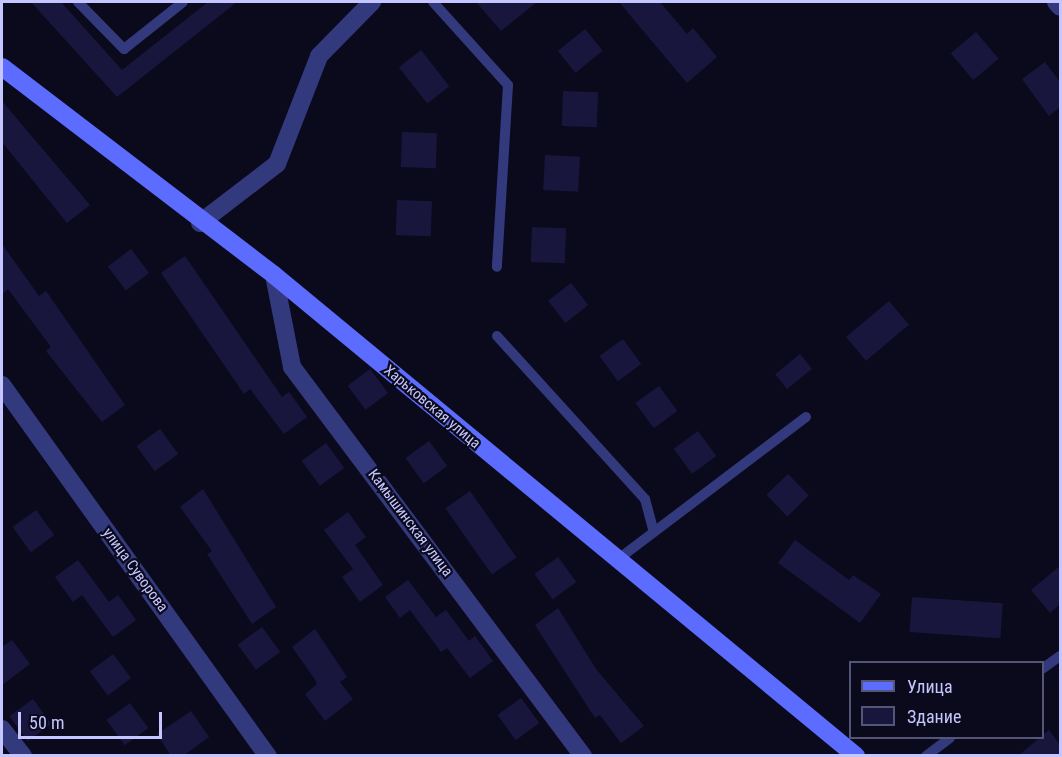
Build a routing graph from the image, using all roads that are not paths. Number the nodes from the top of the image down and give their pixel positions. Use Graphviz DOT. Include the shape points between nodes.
graph roads {
  1 [pos="78,2"];
  2 [pos="183,2"];
  3 [pos="372,2"];
  4 [pos="433,2"];
  5 [pos="1056,2"];
  6 [pos="1060,7"];
  7 [pos="2,68"];
  8 [pos="200,223"];
  9 [pos="497,267"];
  10 [pos="274,275"];
  11 [pos="497,336"];
  12 [pos="4,395"];
  13 [pos="806,417"];
  14 [pos="654,532"];
  15 [pos="617,560"];
  16 [pos="1060,656"];
  17 [pos="1044,668"];
  18 [pos="2,729"];
  19 [pos="949,739"];
  20 [pos="22,756"];
  21 [pos="268,756"];
  22 [pos="583,756"];
  23 [pos="856,756"];
  24 [pos="926,756"];
  1 -- 2 [label="lane" via="124,49"];
  3 -- 8 [label="street" via="319,56 277,164"];
  4 -- 9 [label="lane" via="508,85"];
  5 -- 6 [label="street"];
  7 -- 8 [label="street, Харьковская улица"];
  8 -- 10 [label="street, Харьковская улица"];
  10 -- 15 [label="street, Харьковская улица"];
  10 -- 22 [label="street, Камышинская улица" via="292,366"];
  11 -- 14 [label="lane" via="645,499"];
  12 -- 21 [label="street, улица Суворова"];
  13 -- 14 [label="lane"];
  14 -- 15 [label="lane"];
  15 -- 23 [label="street, Харьковская улица"];
  16 -- 17 [label="lane"];
  18 -- 20 [label="street"];
  19 -- 24 [label="lane"];
}
